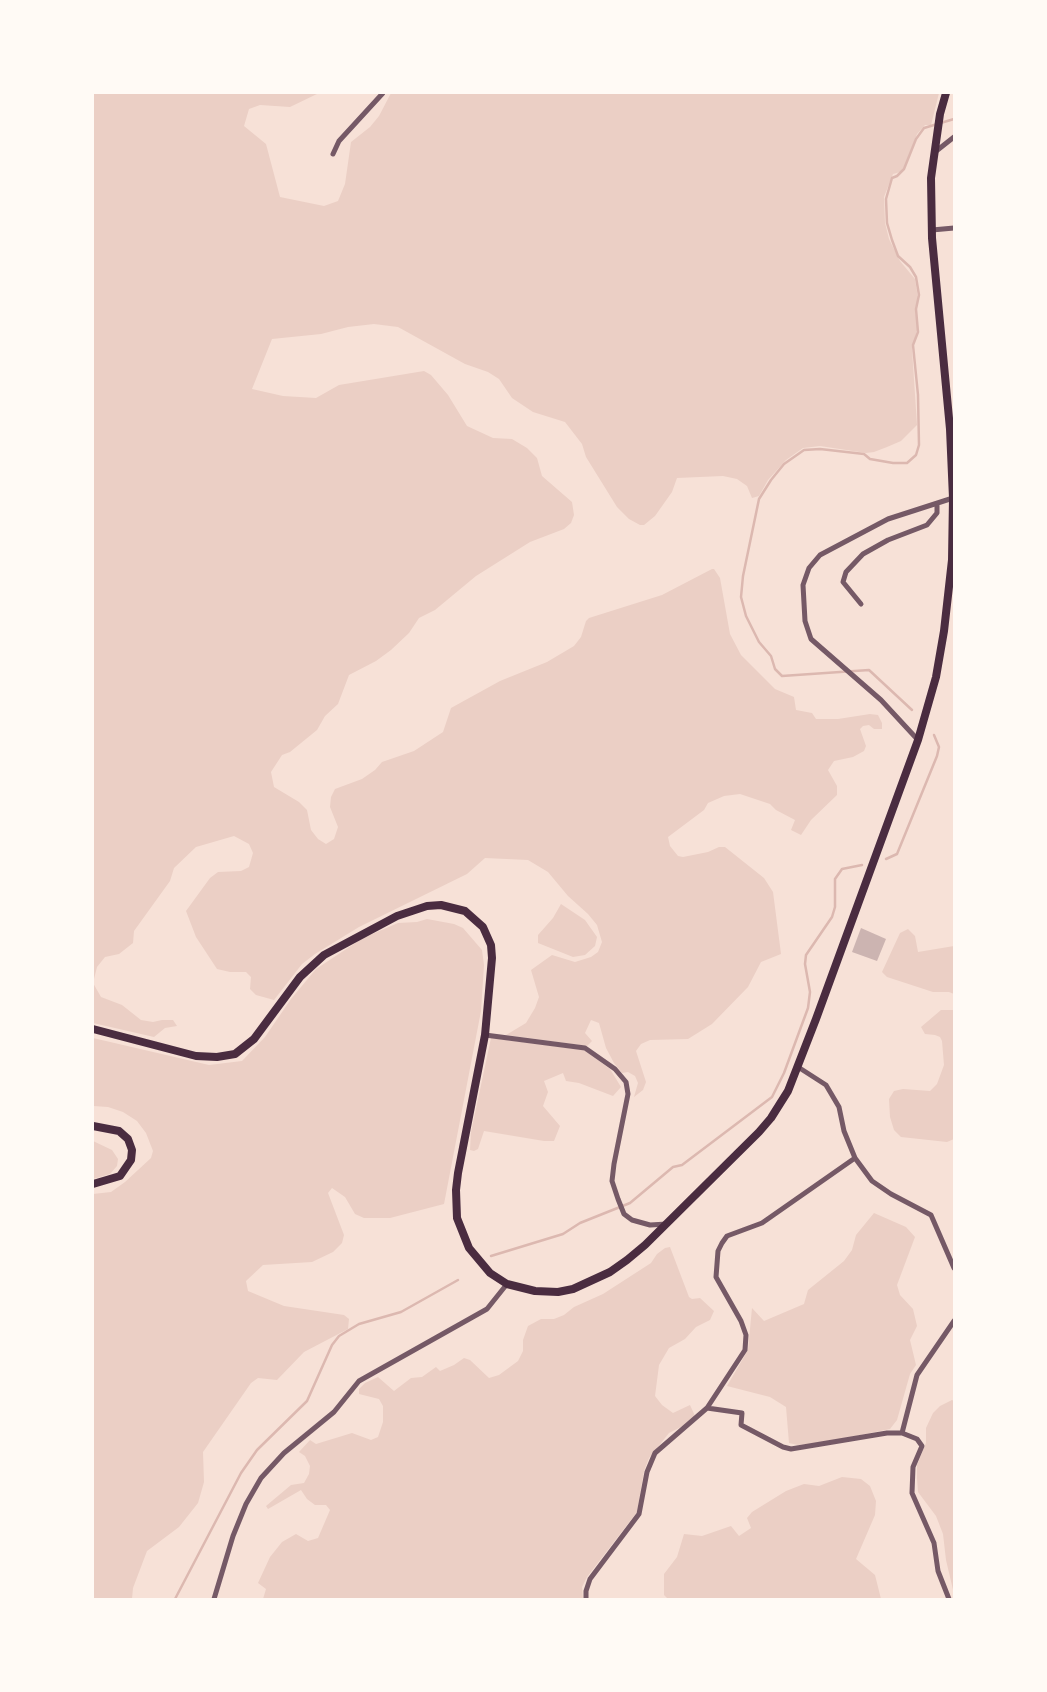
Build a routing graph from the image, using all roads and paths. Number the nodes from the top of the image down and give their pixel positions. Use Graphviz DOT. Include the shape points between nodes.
graph roads {
  1 [pos="383,93"];
  2 [pos="946,93"];
  3 [pos="954,137"];
  4 [pos="333,154"];
  5 [pos="933,154"];
  6 [pos="954,228"];
  7 [pos="932,230"];
  8 [pos="952,429"];
  9 [pos="953,498"];
  10 [pos="937,503"];
  11 [pos="861,604"];
  12 [pos="918,740"];
  13 [pos="93,1029"];
  14 [pos="485,1035"];
  15 [pos="798,1067"];
  16 [pos="93,1126"];
  17 [pos="855,1158"];
  18 [pos="93,1184"];
  19 [pos="667,1224"];
  20 [pos="954,1268"];
  21 [pos="507,1284"];
  22 [pos="954,1321"];
  23 [pos="707,1408"];
  24 [pos="902,1433"];
  25 [pos="214,1599"];
  26 [pos="586,1599"];
  27 [pos="949,1599"];
  1 -- 4 [label="street"];
  2 -- 5 [label="highway"];
  3 -- 5 [label="street"];
  5 -- 7 [label="highway"];
  6 -- 7 [label="street"];
  7 -- 8 [label="highway"];
  8 -- 9 [label="highway"];
  9 -- 10 [label="street"];
  9 -- 12 [label="highway" via="944,631"];
  10 -- 11 [label="street" via="937,513 928,525 863,554 846,572 844,582"];
  10 -- 12 [label="street" via="888,519 820,555 803,585 811,639 881,700"];
  12 -- 15 [label="highway"];
  13 -- 14 [label="highway" via="196,1056 235,1054 254,1039 300,977 324,955 397,916 441,905 474,919 491,945"];
  14 -- 19 [label="street" via="589,1049 615,1069 628,1094 612,1181 627,1217 639,1224"];
  14 -- 21 [label="highway" via="456,1205 469,1248 490,1273"];
  15 -- 17 [label="street" via="826,1085 839,1107"];
  15 -- 19 [label="highway" via="771,1118"];
  16 -- 18 [label="highway" via="119,1131 132,1150 120,1175"];
  17 -- 20 [label="street" via="872,1181 931,1215"];
  17 -- 23 [label="street" via="762,1223 727,1236 722,1243 716,1277 741,1321 747,1343"];
  19 -- 21 [label="highway" via="627,1260 583,1285 558,1292"];
  21 -- 25 [label="street" via="487,1309 359,1381 334,1412 276,1461 246,1504"];
  22 -- 24 [label="street" via="917,1375"];
  23 -- 24 [label="street" via="742,1413 741,1425 791,1449"];
  23 -- 26 [label="street" via="655,1454 639,1514 587,1583"];
  24 -- 27 [label="street" via="922,1446 913,1467 912,1493 934,1544"];
}
